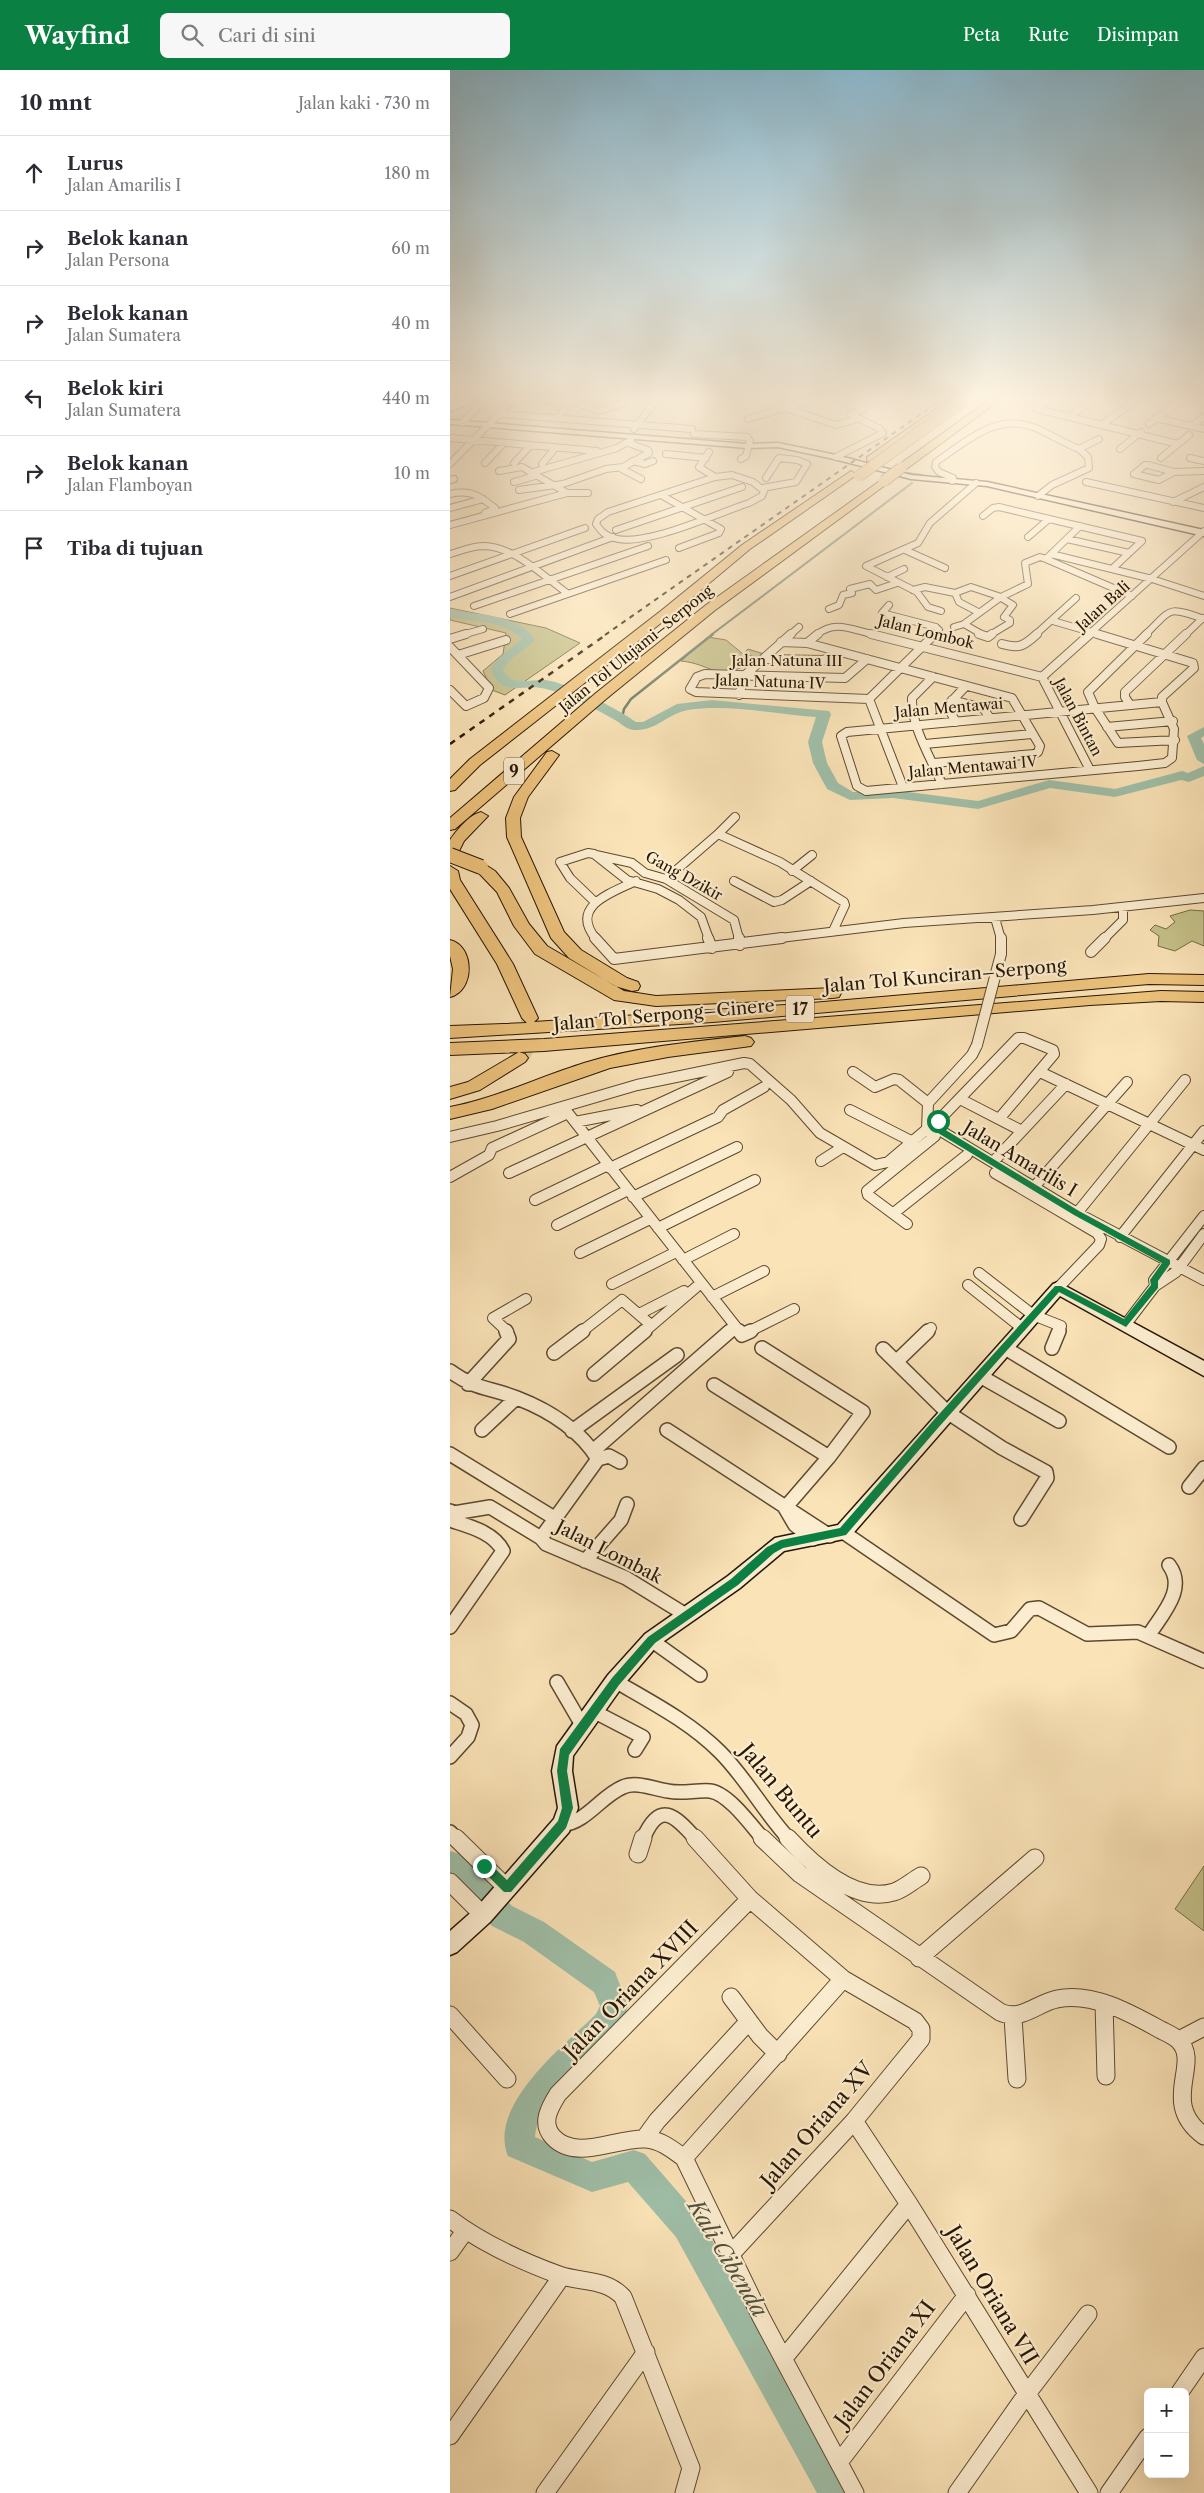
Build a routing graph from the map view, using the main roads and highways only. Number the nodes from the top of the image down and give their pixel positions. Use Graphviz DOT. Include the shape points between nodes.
graph roads {
  1 [pos="797,513"];
  2 [pos="804,513"];
  3 [pos="830,513"];
  4 [pos="834,513"];
  5 [pos="710,608"];
  6 [pos="657,635"];
  7 [pos="622,663"];
  8 [pos="579,683"];
  9 [pos="543,702"];
  10 [pos="583,720"];
  11 [pos="552,755"];
  12 [pos="450,768"];
  13 [pos="450,788"];
  14 [pos="450,808"];
  15 [pos="450,826"];
  16 [pos="450,856"];
  17 [pos="450,871"];
  18 [pos="450,945"];
  19 [pos="1150,979"];
  20 [pos="1204,980"];
  21 [pos="450,992"];
  22 [pos="1204,997"];
  23 [pos="708,1000"];
  24 [pos="1090,1000"];
  25 [pos="530,1018"];
  26 [pos="450,1032"];
  27 [pos="450,1049"];
  28 [pos="519,1058"];
  29 [pos="450,1093"];
  30 [pos="450,1113"];
  1 -- 8 [label="highway" via="689,586"];
  2 -- 6 [label="highway" via="729,569"];
  3 -- 6 [label="highway, Jalan Tol Ulujami–Serpong / 9"];
  4 -- 5 [label="highway, Jalan Tol Ulujami–Serpong / 9"];
  5 -- 10 [label="highway" via="619,696"];
  5 -- 10 [label="highway, Jalan Tol Ulujami–Serpong / 9" via="601,696"];
  6 -- 7 [label="highway, Jalan Tol Ulujami–Serpong / 9"];
  8 -- 9 [label="highway"];
  8 -- 14 [label="highway, Jalan Tol Ulujami–Serpong / 9" via="564,711"];
  9 -- 12 [label="highway" via="484,738"];
  9 -- 13 [label="highway"];
  10 -- 11 [label="highway"];
  10 -- 15 [label="highway, Jalan Tol Ulujami–Serpong / 9"];
  11 -- 16 [label="highway" via="464,831 452,847"];
  11 -- 23 [label="highway" via="521,797 512,827 514,838 558,934 575,954 621,982 644,990"];
  16 -- 23 [label="highway, bridge" via="481,867 490,874 541,950 600,986 620,996 639,1000"];
  17 -- 25 [label="highway" via="452,880 521,991"];
  18 -- 21 [label="highway" via="462,965 461,976"];
  19 -- 20 [label="highway, Jalan Tol Kunciran–Serpong / 17"];
  19 -- 23 [label="highway" via="1060,979"];
  19 -- 26 [label="highway, Jalan Tol Kunciran–Serpong / 17" via="750,1013"];
  22 -- 24 [label="highway, 17"];
  24 -- 27 [label="highway, Jalan Tol Serpong–Cinere / 17" via="564,1043"];
  24 -- 30 [label="highway" via="635,1056 590,1068 491,1103"];
  28 -- 29 [label="highway" via="474,1086"];
}
